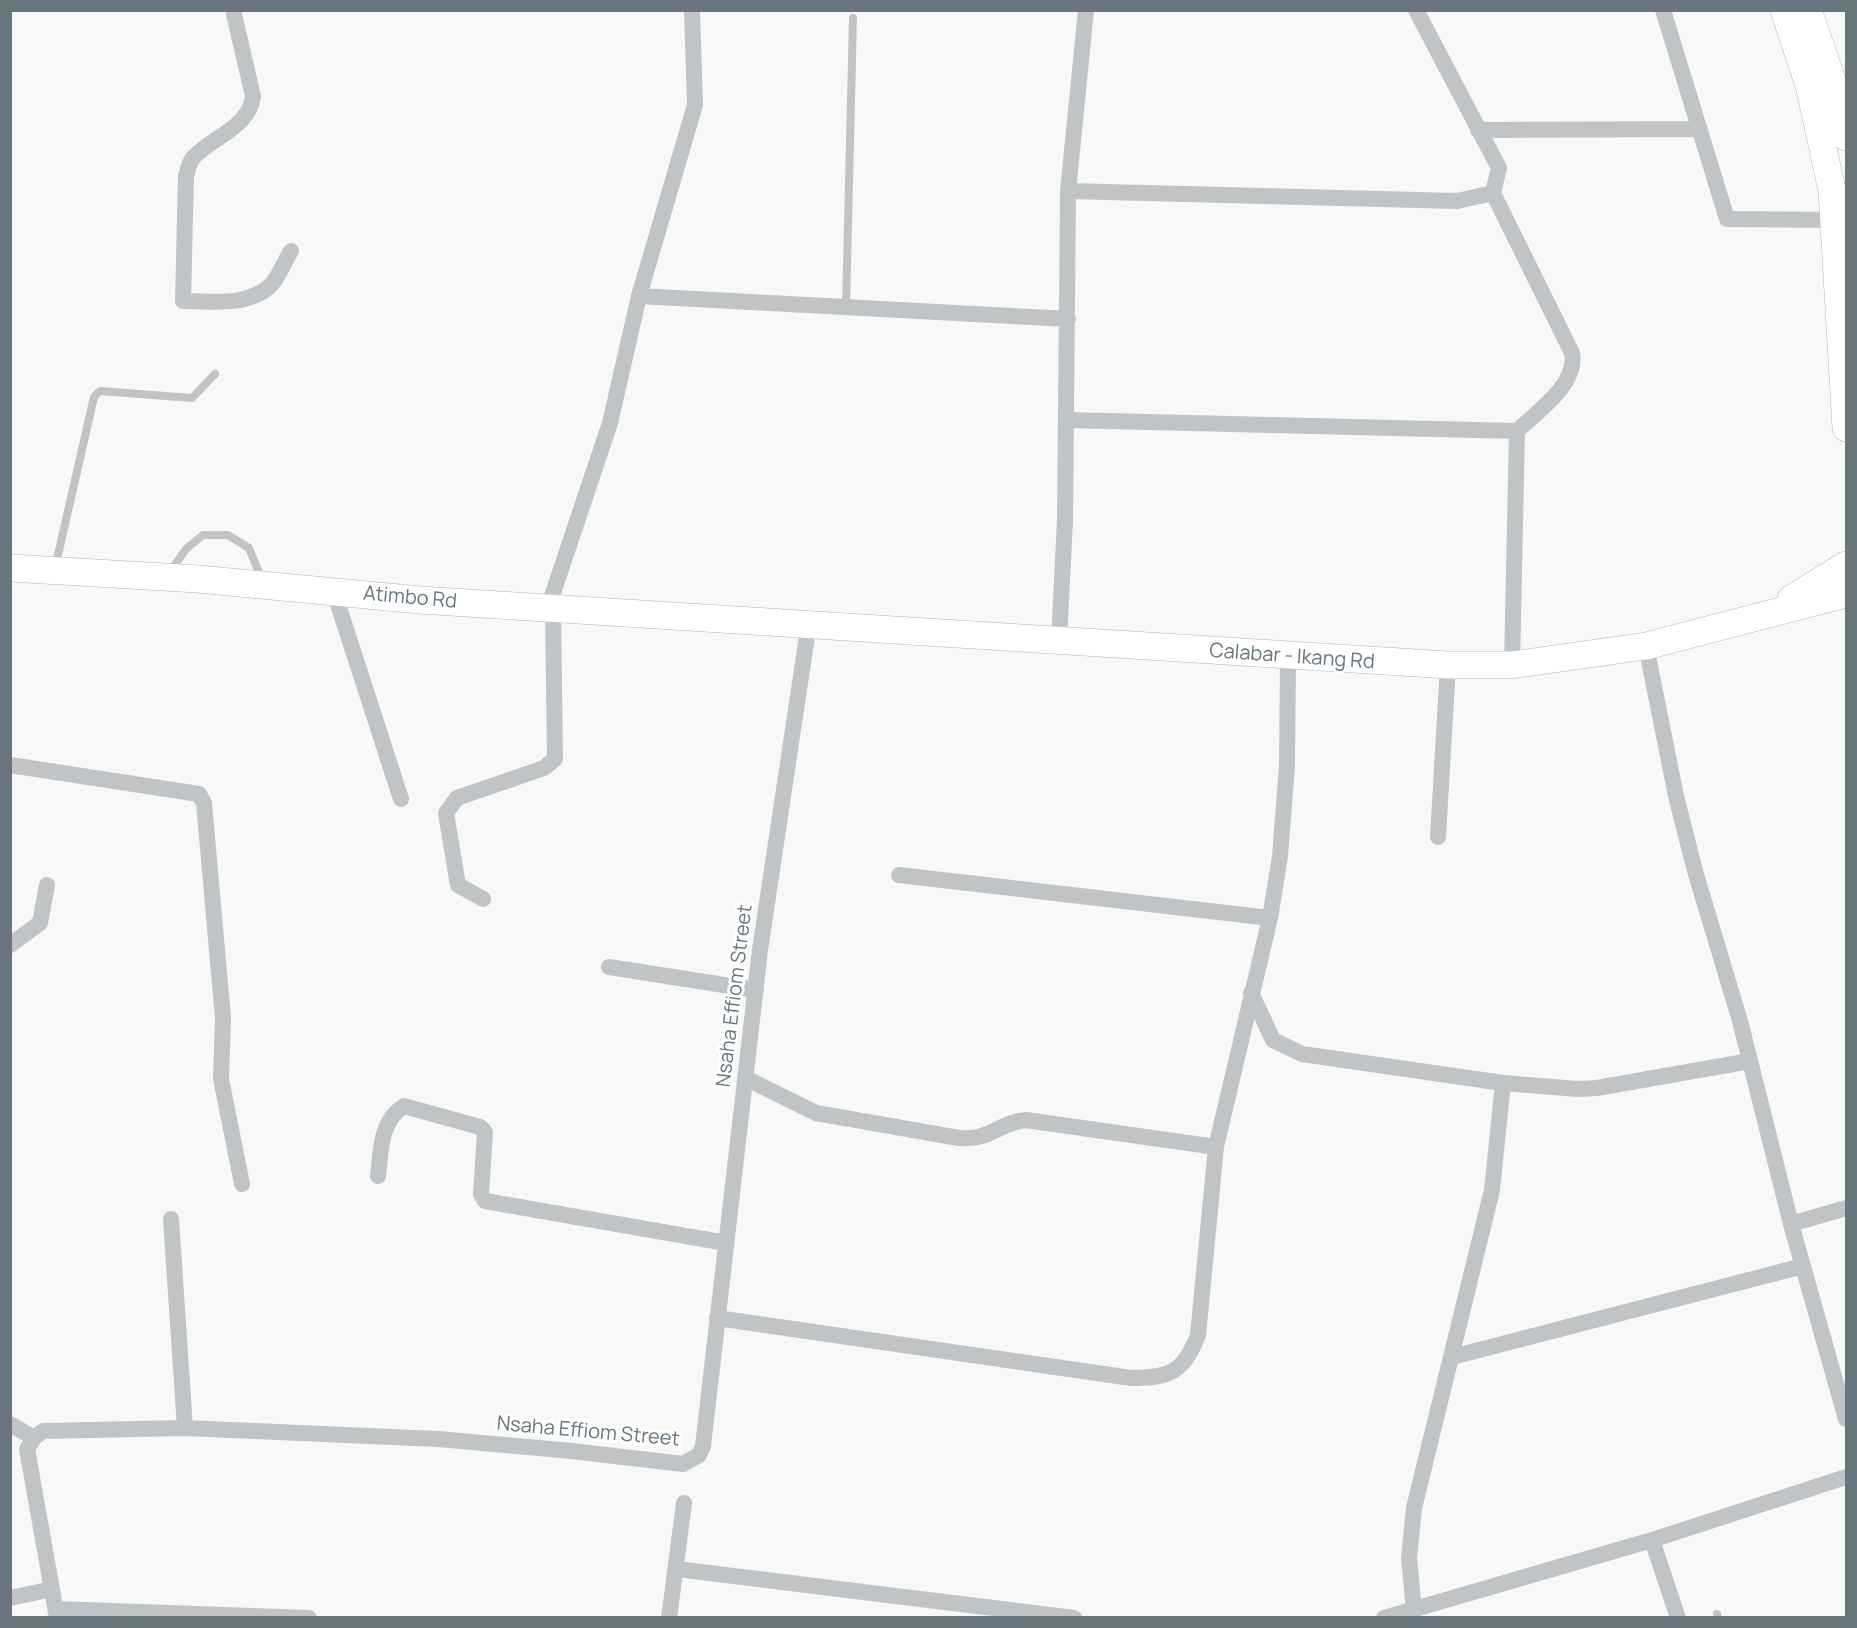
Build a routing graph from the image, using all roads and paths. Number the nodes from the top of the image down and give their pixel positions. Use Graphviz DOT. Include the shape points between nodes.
graph roads {
  1 [pos="233,10"];
  2 [pos="692,10"];
  3 [pos="1086,10"];
  4 [pos="1416,10"];
  5 [pos="1664,10"];
  6 [pos="1784,10"];
  7 [pos="1808,10"];
  8 [pos="853,18"];
  9 [pos="1478,129"];
  10 [pos="1699,129"];
  11 [pos="1846,137"];
  12 [pos="1068,191"];
  13 [pos="1492,193"];
  14 [pos="1834,220"];
  15 [pos="291,251"];
  16 [pos="639,296"];
  17 [pos="846,307"];
  18 [pos="1068,319"];
  19 [pos="215,374"];
  20 [pos="1066,420"];
  21 [pos="1846,428"];
  22 [pos="1518,431"];
  23 [pos="1846,565"];
  24 [pos="10,568"];
  25 [pos="54,571"];
  26 [pos="167,577"];
  27 [pos="265,586"];
  28 [pos="334,592"];
  29 [pos="1846,594"];
  30 [pos="550,608"];
  31 [pos="1770,612"];
  32 [pos="809,623"];
  33 [pos="1059,641"];
  34 [pos="1646,646"];
  35 [pos="1288,657"];
  36 [pos="1512,665"];
  37 [pos="1448,666"];
  38 [pos="10,765"];
  39 [pos="401,799"];
  40 [pos="1438,837"];
  41 [pos="899,874"];
  42 [pos="47,885"];
  43 [pos="483,899"];
  44 [pos="1270,918"];
  45 [pos="10,945"];
  46 [pos="609,967"];
  47 [pos="756,990"];
  48 [pos="1251,993"];
  49 [pos="1750,1061"];
  50 [pos="745,1078"];
  51 [pos="1503,1083"];
  52 [pos="1216,1148"];
  53 [pos="378,1176"];
  54 [pos="242,1184"];
  55 [pos="1846,1208"];
  56 [pos="171,1219"];
  57 [pos="1791,1224"];
  58 [pos="726,1244"];
  59 [pos="1803,1266"];
  60 [pos="717,1318"];
  61 [pos="1452,1357"];
  62 [pos="1846,1419"];
  63 [pos="10,1424"];
  64 [pos="184,1428"];
  65 [pos="34,1438"];
  66 [pos="1846,1477"];
  67 [pos="684,1503"];
  68 [pos="1652,1540"];
  69 [pos="677,1569"];
  70 [pos="52,1589"];
  71 [pos="10,1598"];
  72 [pos="1414,1611"];
  73 [pos="56,1613"];
  74 [pos="309,1617"];
  75 [pos="669,1617"];
  76 [pos="1074,1617"];
  77 [pos="1384,1617"];
  78 [pos="1678,1617"];
  1 -- 15 [label="street" via="253,96 252,108 191,160 186,176 183,301 236,302 253,296 270,286"];
  2 -- 16 [label="street" via="695,105"];
  3 -- 12 [label="street"];
  4 -- 9 [label="street"];
  5 -- 10 [label="street"];
  6 -- 14 [label="main road" via="1826,151"];
  7 -- 11 [label="main road"];
  8 -- 17 [label="lane"];
  9 -- 10 [label="street"];
  9 -- 13 [label="street" via="1499,168"];
  10 -- 14 [label="street" via="1727,219"];
  12 -- 13 [label="street" via="1457,201"];
  12 -- 18 [label="street"];
  13 -- 22 [label="street" via="1574,364 1569,379"];
  14 -- 21 [label="main road"];
  16 -- 17 [label="street"];
  16 -- 30 [label="street" via="610,423"];
  17 -- 18 [label="street"];
  18 -- 20 [label="street"];
  19 -- 25 [label="lane" via="192,398 100,391 94,397"];
  20 -- 22 [label="street"];
  20 -- 33 [label="street"];
  22 -- 36 [label="street"];
  23 -- 31 [label="main road, Calabar - Ikang Rd"];
  24 -- 25 [label="main road, Atimbo Rd"];
  25 -- 26 [label="main road, Atimbo Rd"];
  26 -- 27 [label="main road, Atimbo Rd"];
  26 -- 27 [label="lane" via="186,549 203,535 228,535 249,548"];
  27 -- 28 [label="main road, Atimbo Rd"];
  28 -- 30 [label="main road, Atimbo Rd"];
  28 -- 39 [label="street"];
  29 -- 31 [label="main road, Calabar - Ikang Rd"];
  30 -- 32 [label="main road, Atimbo Rd"];
  30 -- 43 [label="street" via="555,759 544,768 457,798 446,813 458,885"];
  31 -- 34 [label="main road, Calabar - Ikang Rd"];
  32 -- 33 [label="main road, Calabar - Ikang Rd"];
  32 -- 47 [label="street, Nsaha Effiom Street"];
  33 -- 35 [label="main road, Calabar - Ikang Rd"];
  34 -- 36 [label="main road, Calabar - Ikang Rd"];
  34 -- 49 [label="street" via="1676,796"];
  35 -- 37 [label="main road, Calabar - Ikang Rd"];
  35 -- 44 [label="street" via="1287,766 1280,856"];
  36 -- 37 [label="main road, Calabar - Ikang Rd"];
  37 -- 40 [label="street"];
  38 -- 54 [label="street" via="199,794 204,803 224,1018 221,1079"];
  41 -- 44 [label="street"];
  42 -- 45 [label="street" via="40,923"];
  44 -- 48 [label="street"];
  46 -- 47 [label="street"];
  47 -- 50 [label="street, Nsaha Effiom Street"];
  48 -- 51 [label="street" via="1273,1040 1302,1054"];
  48 -- 52 [label="street"];
  49 -- 51 [label="street" via="1598,1088"];
  49 -- 57 [label="street"];
  50 -- 52 [label="street" via="816,1113 959,1138 974,1140 1026,1120"];
  50 -- 58 [label="street, Nsaha Effiom Street"];
  51 -- 61 [label="street" via="1492,1190"];
  52 -- 60 [label="street" via="1198,1335 1192,1351 1178,1368 1160,1378 1131,1378"];
  53 -- 58 [label="street" via="384,1130 393,1113 404,1106 480,1127 485,1132 481,1194 485,1202"];
  55 -- 57 [label="street"];
  56 -- 64 [label="street"];
  57 -- 59 [label="street"];
  58 -- 60 [label="street, Nsaha Effiom Street"];
  59 -- 61 [label="street"];
  59 -- 62 [label="street"];
  60 -- 64 [label="street, Nsaha Effiom Street" via="703,1446 699,1455 682,1464 438,1439"];
  61 -- 72 [label="street" via="1410,1530"];
  63 -- 65 [label="street"];
  64 -- 65 [label="street, Nsaha Effiom Street" via="43,1431"];
  65 -- 70 [label="street" via="27,1449"];
  66 -- 68 [label="street"];
  67 -- 69 [label="street"];
  68 -- 72 [label="street"];
  68 -- 78 [label="street"];
  69 -- 75 [label="street"];
  69 -- 76 [label="street"];
  70 -- 71 [label="street"];
  70 -- 73 [label="street"];
  72 -- 77 [label="street"];
  73 -- 74 [label="street"];
}
